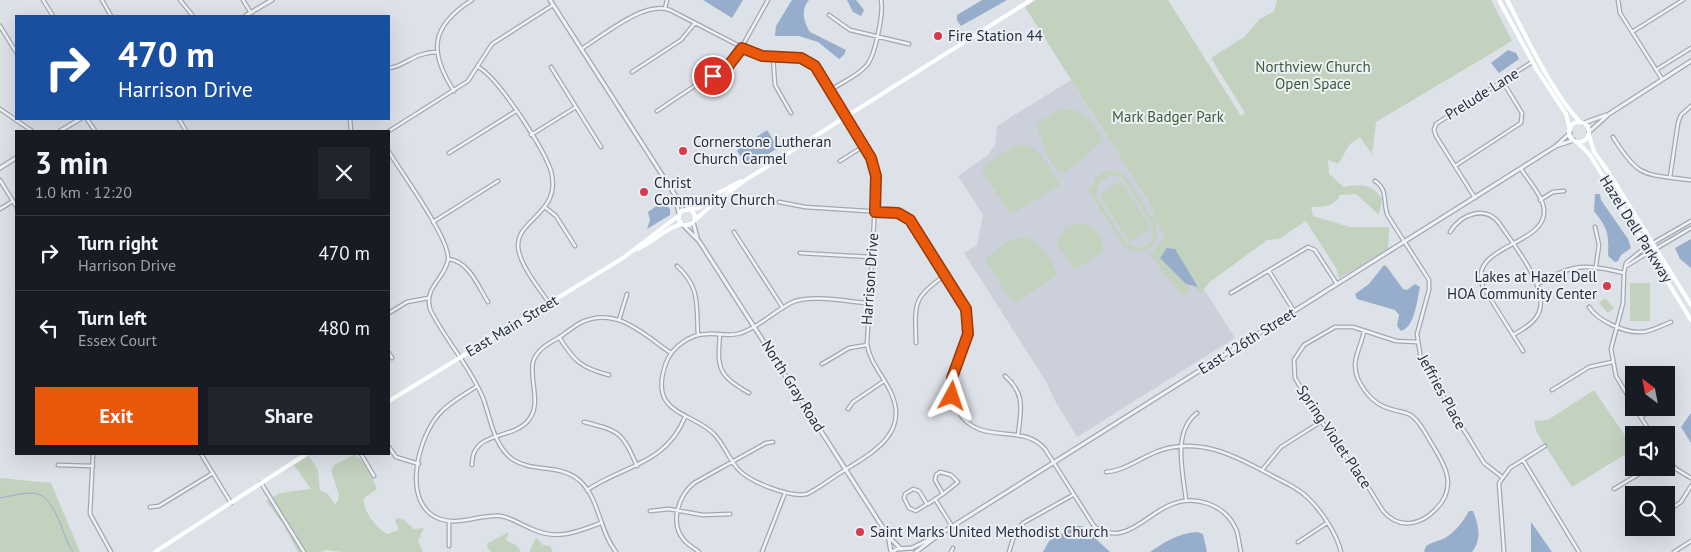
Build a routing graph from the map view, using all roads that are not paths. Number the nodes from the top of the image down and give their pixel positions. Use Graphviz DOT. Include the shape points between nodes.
graph roads {
  1 [pos="43,0"];
  2 [pos="102,0"];
  3 [pos="180,0"];
  4 [pos="242,0"];
  5 [pos="272,0"];
  6 [pos="472,0"];
  7 [pos="550,0"];
  8 [pos="667,0"];
  9 [pos="768,0"];
  10 [pos="881,0"];
  11 [pos="1499,0"];
  12 [pos="1507,0"];
  13 [pos="1618,0"];
  14 [pos="1683,0"];
  15 [pos="1028,1"];
  16 [pos="553,5"];
  17 [pos="665,8"];
  18 [pos="251,13"];
  19 [pos="52,15"];
  20 [pos="110,15"];
  21 [pos="192,15"];
  22 [pos="248,15"];
  23 [pos="829,15"];
  24 [pos="695,23"];
  25 [pos="0,26"];
  26 [pos="1632,32"];
  27 [pos="876,37"];
  28 [pos="909,44"];
  29 [pos="742,48"];
  30 [pos="1691,48"];
  31 [pos="581,49"];
  32 [pos="15,50"];
  33 [pos="437,52"];
  34 [pos="773,57"];
  35 [pos="1691,61"];
  36 [pos="1532,62"];
  37 [pos="478,67"];
  38 [pos="390,68"];
  39 [pos="551,68"];
  40 [pos="1656,70"];
  41 [pos="632,72"];
  42 [pos="1662,80"];
  43 [pos="1502,81"];
  44 [pos="831,90"];
  45 [pos="454,91"];
  46 [pos="576,106"];
  47 [pos="1691,106"];
  48 [pos="0,109"];
  49 [pos="516,111"];
  50 [pos="657,111"];
  51 [pos="791,112"];
  52 [pos="1609,114"];
  53 [pos="846,116"];
  54 [pos="15,119"];
  55 [pos="16,120"];
  56 [pos="78,120"];
  57 [pos="1582,123"];
  58 [pos="31,130"];
  59 [pos="62,130"];
  60 [pos="390,130"];
  61 [pos="1570,131"];
  62 [pos="1589,134"];
  63 [pos="531,135"];
  64 [pos="1613,137"];
  65 [pos="1576,141"];
  66 [pos="864,146"];
  67 [pos="1556,146"];
  68 [pos="601,147"];
  69 [pos="449,152"];
  70 [pos="390,154"];
  71 [pos="15,159"];
  72 [pos="840,161"];
  73 [pos="1455,166"];
  74 [pos="0,168"];
  75 [pos="1520,169"];
  76 [pos="1670,177"];
  77 [pos="747,178"];
  78 [pos="0,180"];
  79 [pos="1691,180"];
  80 [pos="498,181"];
  81 [pos="1375,181"];
  82 [pos="1564,191"];
  83 [pos="675,196"];
  84 [pos="1475,198"];
  85 [pos="1540,200"];
  86 [pos="13,201"];
  87 [pos="779,202"];
  88 [pos="15,204"];
  89 [pos="546,208"];
  90 [pos="0,209"];
  91 [pos="689,209"];
  92 [pos="875,212"];
  93 [pos="679,215"];
  94 [pos="694,221"];
  95 [pos="1691,221"];
  96 [pos="433,222"];
  97 [pos="682,224"];
  98 [pos="1595,227"];
  99 [pos="1691,228"];
  100 [pos="734,232"];
  101 [pos="1450,232"];
  102 [pos="697,237"];
  103 [pos="1404,242"];
  104 [pos="1653,243"];
  105 [pos="1512,244"];
  106 [pos="575,246"];
  107 [pos="1647,247"];
  108 [pos="1657,248"];
  109 [pos="635,250"];
  110 [pos="1650,252"];
  111 [pos="800,253"];
  112 [pos="872,257"];
  113 [pos="448,259"];
  114 [pos="677,266"];
  115 [pos="1596,266"];
  116 [pos="1625,267"];
  117 [pos="1269,271"];
  118 [pos="1624,273"];
  119 [pos="946,275"];
  120 [pos="1337,284"];
  121 [pos="1538,284"];
  122 [pos="1231,293"];
  123 [pos="627,294"];
  124 [pos="428,298"];
  125 [pos="488,302"];
  126 [pos="549,303"];
  127 [pos="869,303"];
  128 [pos="1691,305"];
  129 [pos="1589,307"];
  130 [pos="783,308"];
  131 [pos="1294,311"];
  132 [pos="390,312"];
  133 [pos="619,320"];
  134 [pos="1691,320"];
  135 [pos="1671,322"];
  136 [pos="755,326"];
  137 [pos="1617,326"];
  138 [pos="1364,331"];
  139 [pos="720,334"];
  140 [pos="698,335"];
  141 [pos="1513,335"];
  142 [pos="559,337"];
  143 [pos="1417,342"];
  144 [pos="916,343"];
  145 [pos="867,345"];
  146 [pos="1523,351"];
  147 [pos="671,353"];
  148 [pos="390,355"];
  149 [pos="392,358"];
  150 [pos="460,358"];
  151 [pos="1612,362"];
  152 [pos="822,364"];
  153 [pos="609,375"];
  154 [pos="1005,376"];
  155 [pos="884,381"];
  156 [pos="477,386"];
  157 [pos="1552,390"];
  158 [pos="1625,392"];
  159 [pos="749,393"];
  160 [pos="390,400"];
  161 [pos="848,409"];
  162 [pos="1197,412"];
  163 [pos="684,417"];
  164 [pos="1641,417"];
  165 [pos="1322,421"];
  166 [pos="584,422"];
  167 [pos="1646,426"];
  168 [pos="1018,435"];
  169 [pos="495,436"];
  170 [pos="773,442"];
  171 [pos="1182,446"];
  172 [pos="1545,446"];
  173 [pos="390,449"];
  174 [pos="93,455"];
  175 [pos="202,455"];
  176 [pos="304,455"];
  177 [pos="362,455"];
  178 [pos="1523,460"];
  179 [pos="733,462"];
  180 [pos="1054,463"];
  181 [pos="419,464"];
  182 [pos="58,465"];
  183 [pos="472,465"];
  184 [pos="93,466"];
  185 [pos="637,466"];
  186 [pos="1675,469"];
  187 [pos="846,470"];
  188 [pos="1262,470"];
  189 [pos="212,472"];
  190 [pos="1106,472"];
  191 [pos="374,476"];
  192 [pos="1636,476"];
  193 [pos="1502,477"];
  194 [pos="1691,478"];
  195 [pos="261,483"];
  196 [pos="1691,486"];
  197 [pos="1614,489"];
  198 [pos="587,490"];
  199 [pos="785,493"];
  200 [pos="943,494"];
  201 [pos="1073,495"];
  202 [pos="935,499"];
  203 [pos="1186,500"];
  204 [pos="231,502"];
  205 [pos="927,504"];
  206 [pos="1675,506"];
  207 [pos="150,507"];
  208 [pos="678,510"];
  209 [pos="650,511"];
  210 [pos="730,514"];
  211 [pos="449,521"];
  212 [pos="601,523"];
  213 [pos="1327,523"];
  214 [pos="952,526"];
  215 [pos="888,535"];
  216 [pos="937,536"];
  217 [pos="1691,541"];
  218 [pos="1298,542"];
  219 [pos="449,546"];
  220 [pos="953,548"];
  221 [pos="903,550"];
  222 [pos="111,552"];
  223 [pos="155,552"];
  224 [pos="304,552"];
  225 [pos="616,552"];
  226 [pos="700,552"];
  227 [pos="762,552"];
  228 [pos="892,552"];
  229 [pos="916,552"];
  230 [pos="951,552"];
  231 [pos="1009,552"];
  232 [pos="1241,552"];
  233 [pos="1342,552"];
  234 [pos="1504,552"];
  235 [pos="1579,552"];
  236 [pos="1674,552"];
  1 -- 19 [label="street"];
  2 -- 20 [label="street"];
  3 -- 21 [label="street"];
  4 -- 18 [label="street"];
  5 -- 18 [label="street"];
  6 -- 33 [label="street" via="445,21"];
  7 -- 16 [label="street"];
  8 -- 17 [label="street"];
  9 -- 29 [label="street"];
  10 -- 27 [label="street" via="882,13"];
  11 -- 36 [label="main road"];
  12 -- 57 [label="main road" via="1545,70"];
  13 -- 26 [label="street" via="1620,13"];
  14 -- 26 [label="street"];
  15 -- 53 [label="main road"];
  16 -- 31 [label="street"];
  16 -- 37 [label="street" via="492,44"];
  17 -- 24 [label="street, Harrison Drive"];
  17 -- 31 [label="street" via="645,9"];
  18 -- 22 [label="street"];
  23 -- 27 [label="street" via="850,30"];
  24 -- 29 [label="street, Harrison Drive"];
  24 -- 41 [label="street" via="681,40"];
  25 -- 32 [label="street"];
  26 -- 40 [label="street"];
  27 -- 28 [label="street"];
  27 -- 44 [label="street" via="867,65"];
  29 -- 34 [label="street, Harrison Drive"];
  29 -- 50 [label="street" via="729,65"];
  30 -- 40 [label="street"];
  31 -- 83 [label="street"];
  33 -- 38 [label="street" via="420,54"];
  33 -- 45 [label="street" via="440,66"];
  34 -- 44 [label="street, Harrison Drive" via="798,57 810,62"];
  34 -- 51 [label="street" via="775,85"];
  35 -- 42 [label="street"];
  36 -- 43 [label="street, Prelude Lane"];
  36 -- 61 [label="main road" via="1566,114"];
  37 -- 45 [label="street" via="468,81"];
  37 -- 49 [label="street" via="495,80"];
  39 -- 46 [label="street"];
  40 -- 42 [label="street"];
  42 -- 52 [label="street"];
  43 -- 73 [label="street" via="1522,113 1521,123"];
  43 -- 73 [label="street, Prelude Lane" via="1440,120 1434,128"];
  44 -- 53 [label="street, Harrison Drive"];
  45 -- 60 [label="street"];
  46 -- 63 [label="street"];
  46 -- 68 [label="street"];
  47 -- 76 [label="street" via="1678,123"];
  48 -- 54 [label="street"];
  49 -- 63 [label="street"];
  49 -- 69 [label="street"];
  52 -- 57 [label="street"];
  52 -- 62 [label="street"];
  53 -- 66 [label="street, Harrison Drive"];
  53 -- 77 [label="main road"];
  55 -- 58 [label="street"];
  56 -- 59 [label="street"];
  57 -- 61 [label="main road" via="1574,124"];
  57 -- 62 [label="main road"];
  61 -- 65 [label="main road"];
  61 -- 67 [label="street, East 126th Street"];
  62 -- 65 [label="main road" via="1584,140"];
  62 -- 104 [label="main road, Hazel Dell Parkway" via="1594,152"];
  63 -- 89 [label="street" via="553,177 552,195"];
  64 -- 76 [label="street" via="1636,169"];
  65 -- 67 [label="street, East 126th Street"];
  65 -- 107 [label="main road, Hazel Dell Parkway" via="1588,152"];
  66 -- 72 [label="street"];
  66 -- 92 [label="street, Harrison Drive" via="876,176"];
  67 -- 75 [label="street, East 126th Street"];
  70 -- 96 [label="street"];
  71 -- 74 [label="street"];
  73 -- 84 [label="street"];
  75 -- 84 [label="street, East 126th Street"];
  75 -- 85 [label="street"];
  76 -- 79 [label="street"];
  77 -- 91 [label="main road" via="720,191 700,208"];
  77 -- 94 [label="main road"];
  78 -- 86 [label="street"];
  80 -- 96 [label="street"];
  81 -- 103 [label="street, Jeffries Place" via="1382,187 1385,211"];
  82 -- 85 [label="street" via="1554,192"];
  83 -- 91 [label="street"];
  83 -- 93 [label="street"];
  84 -- 103 [label="street, East 126th Street"];
  85 -- 105 [label="street" via="1544,211 1539,226"];
  86 -- 88 [label="street"];
  86 -- 90 [label="street"];
  87 -- 92 [label="street"];
  89 -- 106 [label="street" via="558,218"];
  89 -- 126 [label="street" via="522,231 518,244 523,261"];
  91 -- 93 [label="main road"];
  91 -- 94 [label="main road" via="695,215"];
  92 -- 112 [label="street, Harrison Drive"];
  92 -- 119 [label="street" via="898,213 910,220"];
  93 -- 97 [label="main road"];
  93 -- 109 [label="main road, East Main Street"];
  94 -- 97 [label="main road" via="689,225"];
  94 -- 102 [label="street, North Gray Road"];
  95 -- 104 [label="street"];
  96 -- 113 [label="street" via="445,243"];
  97 -- 102 [label="street, North Gray Road"];
  97 -- 109 [label="main road, East Main Street"];
  98 -- 115 [label="street" via="1599,245"];
  99 -- 108 [label="street"];
  100 -- 130 [label="street"];
  101 -- 105 [label="street" via="1468,216 1484,213 1498,220"];
  102 -- 136 [label="street, North Gray Road"];
  103 -- 120 [label="street, East 126th Street"];
  103 -- 143 [label="street, Jeffries Place" via="1429,280"];
  104 -- 108 [label="main road, Hazel Dell Parkway"];
  105 -- 121 [label="street"];
  105 -- 141 [label="street" via="1486,261 1480,279"];
  107 -- 110 [label="main road, Hazel Dell Parkway"];
  107 -- 116 [label="street" via="1630,258"];
  108 -- 128 [label="main road, Hazel Dell Parkway"];
  109 -- 126 [label="main road, East Main Street"];
  110 -- 116 [label="street"];
  110 -- 134 [label="main road, Hazel Dell Parkway"];
  111 -- 112 [label="street"];
  112 -- 127 [label="street, Harrison Drive"];
  113 -- 124 [label="street"];
  113 -- 125 [label="street" via="465,266"];
  114 -- 140 [label="street" via="695,292"];
  115 -- 118 [label="street"];
  115 -- 121 [label="street" via="1572,267"];
  116 -- 118 [label="street"];
  117 -- 120 [label="street" via="1310,248 1317,252"];
  117 -- 122 [label="street"];
  117 -- 131 [label="street"];
  118 -- 137 [label="street" via="1623,303"];
  119 -- 144 [label="street" via="926,288 917,301"];
  119 -- 168 [label="street" via="964,302 969,322 966,342 952,378 954,404 963,418 977,429"];
  120 -- 131 [label="street, East 126th Street"];
  121 -- 141 [label="street" via="1542,299 1539,314 1531,324"];
  123 -- 133 [label="street"];
  124 -- 132 [label="street" via="407,302"];
  124 -- 150 [label="street" via="432,313"];
  126 -- 150 [label="main road, East Main Street"];
  127 -- 130 [label="street" via="804,299"];
  127 -- 145 [label="street, Harrison Drive"];
  129 -- 137 [label="street" via="1598,318"];
  130 -- 136 [label="street"];
  131 -- 180 [label="street, East 126th Street"];
  133 -- 142 [label="street" via="592,319"];
  133 -- 147 [label="street"];
  135 -- 137 [label="street" via="1642,332"];
  136 -- 139 [label="street" via="738,334"];
  136 -- 187 [label="street, North Gray Road"];
  137 -- 151 [label="street" via="1612,342"];
  138 -- 143 [label="street, Spring Violet Place" via="1396,341"];
  138 -- 165 [label="street, Spring Violet Place" via="1335,327 1304,345 1296,354 1293,365 1295,378"];
  138 -- 165 [label="street, Spring Violet Place" via="1355,363 1361,383 1379,406 1409,414 1417,420 1446,468 1448,479 1444,500 1421,521 1407,524 1394,520 1387,515"];
  139 -- 140 [label="street"];
  139 -- 159 [label="street" via="718,360 722,372 730,382"];
  140 -- 147 [label="street"];
  141 -- 146 [label="street"];
  142 -- 153 [label="street" via="576,361"];
  142 -- 169 [label="street" via="542,348 534,359 535,404 531,418 521,427"];
  143 -- 193 [label="street, Jeffries Place" via="1424,367 1484,464"];
  145 -- 152 [label="street" via="849,348"];
  145 -- 155 [label="street, Harrison Drive" via="871,360"];
  147 -- 163 [label="street" via="664,370 664,392 670,406"];
  148 -- 149 [label="street"];
  150 -- 156 [label="street"];
  150 -- 160 [label="main road, East Main Street"];
  151 -- 157 [label="street" via="1589,367"];
  151 -- 158 [label="street"];
  154 -- 168 [label="street" via="1020,396"];
  155 -- 161 [label="street" via="855,400"];
  155 -- 187 [label="street, Harrison Drive" via="896,407 893,430 879,448"];
  156 -- 169 [label="street"];
  156 -- 181 [label="street" via="440,413 429,429"];
  162 -- 171 [label="street" via="1185,425"];
  163 -- 179 [label="street" via="716,435"];
  163 -- 185 [label="street" via="672,441"];
  164 -- 167 [label="street"];
  165 -- 188 [label="street" via="1281,447"];
  166 -- 185 [label="street" via="621,435"];
  168 -- 180 [label="street" via="1036,440"];
  169 -- 183 [label="street" via="478,446 473,453"];
  169 -- 198 [label="street" via="514,460 570,473"];
  170 -- 179 [label="street"];
  171 -- 188 [label="street" via="1221,450"];
  171 -- 190 [label="street" via="1158,451"];
  171 -- 203 [label="street"];
  172 -- 178 [label="street"];
  173 -- 181 [label="street" via="396,458"];
  174 -- 184 [label="street"];
  175 -- 189 [label="street"];
  176 -- 195 [label="main road"];
  177 -- 191 [label="street"];
  178 -- 193 [label="street"];
  178 -- 235 [label="street"];
  179 -- 199 [label="street" via="743,474"];
  179 -- 208 [label="street" via="689,487"];
  180 -- 201 [label="street"];
  180 -- 214 [label="street, East 126th Street"];
  181 -- 211 [label="street" via="416,484 423,506 434,516"];
  182 -- 184 [label="street"];
  184 -- 222 [label="street" via="90,514"];
  185 -- 198 [label="street" via="615,473"];
  186 -- 194 [label="street"];
  187 -- 199 [label="street, Harrison Drive" via="808,494 796,496"];
  187 -- 215 [label="street, North Gray Road"];
  188 -- 213 [label="street" via="1302,492"];
  189 -- 204 [label="street"];
  189 -- 207 [label="street" via="159,506"];
  192 -- 197 [label="street"];
  193 -- 234 [label="street" via="1498,493"];
  195 -- 204 [label="main road"];
  195 -- 224 [label="street"];
  196 -- 206 [label="street" via="1682,502"];
  198 -- 212 [label="street"];
  199 -- 227 [label="street"];
  200 -- 200 [label="street" via="958,482 942,472 934,478"];
  200 -- 202 [label="street"];
  201 -- 203 [label="street" via="1094,526 1111,534 1123,532 1169,505"];
  201 -- 231 [label="street" via="1023,523"];
  202 -- 205 [label="street"];
  202 -- 214 [label="street"];
  203 -- 232 [label="street" via="1205,503 1226,515 1236,530"];
  204 -- 223 [label="main road"];
  205 -- 205 [label="street" via="918,489 911,489 904,495 912,510"];
  208 -- 209 [label="street" via="662,508"];
  208 -- 210 [label="street" via="704,515"];
  208 -- 226 [label="street" via="677,526 682,539"];
  211 -- 212 [label="street" via="498,516 557,536"];
  211 -- 219 [label="street"];
  212 -- 225 [label="street"];
  213 -- 218 [label="street"];
  213 -- 233 [label="street"];
  214 -- 216 [label="street, East 126th Street"];
  215 -- 221 [label="street, North Gray Road"];
  215 -- 228 [label="street, North Gray Road"];
  216 -- 221 [label="street, East 126th Street"];
  216 -- 229 [label="street, East 126th Street"];
  217 -- 236 [label="street"];
  220 -- 230 [label="street"];
  221 -- 228 [label="street, East 126th Street"];
}
